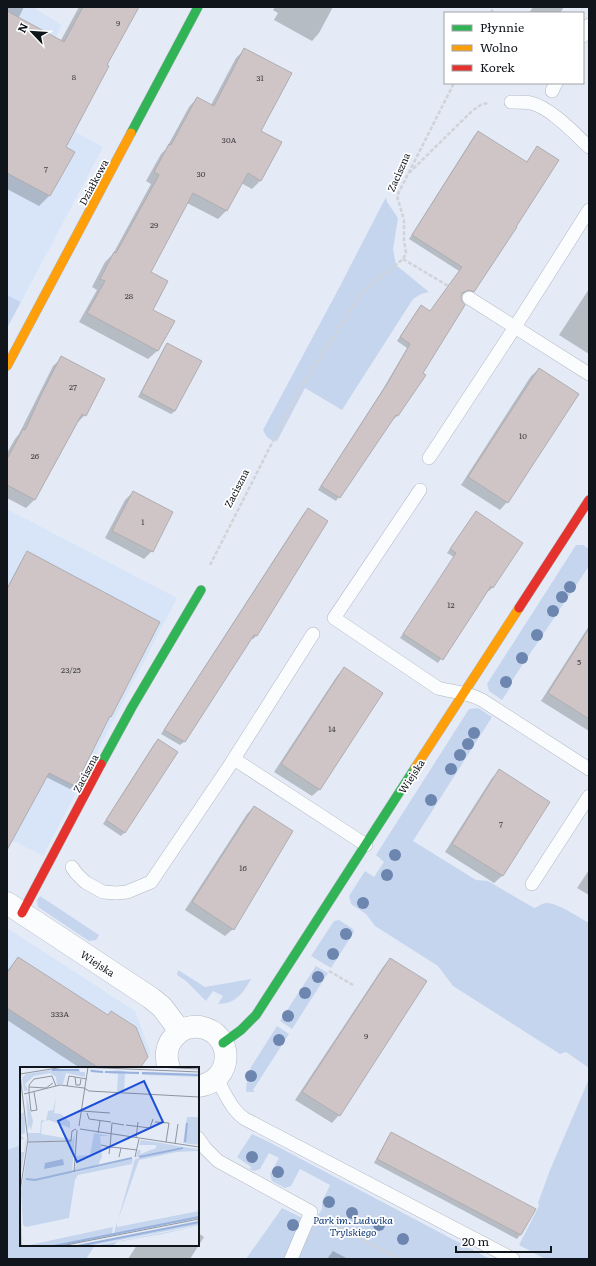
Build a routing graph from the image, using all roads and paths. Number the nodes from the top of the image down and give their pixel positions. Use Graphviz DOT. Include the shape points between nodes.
graph roads {
  1 [pos="198,7"];
  2 [pos="589,25"];
  3 [pos="584,34"];
  4 [pos="453,84"];
  5 [pos="511,102"];
  6 [pos="589,147"];
  7 [pos="407,174"];
  8 [pos="589,210"];
  9 [pos="403,259"];
  10 [pos="469,298"];
  11 [pos="515,328"];
  12 [pos="7,366"];
  13 [pos="589,374"];
  14 [pos="429,458"];
  15 [pos="420,490"];
  16 [pos="589,500"];
  17 [pos="201,590"];
  18 [pos="313,634"];
  19 [pos="465,693"];
  20 [pos="234,759"];
  21 [pos="589,769"];
  22 [pos="589,796"];
  23 [pos="366,845"];
  24 [pos="72,868"];
  25 [pos="532,884"];
  26 [pos="14,908"];
  27 [pos="329,971"];
  28 [pos="353,985"];
  29 [pos="180,1031"];
  30 [pos="223,1043"];
  31 [pos="169,1067"];
  32 [pos="207,1082"];
  33 [pos="199,1139"];
  34 [pos="311,1212"];
  35 [pos="291,1259"];
  36 [pos="399,1259"];
  37 [pos="513,1259"];
  1 -- 12 [label="street, Działkowa"];
  2 -- 3 [label="lane"];
  4 -- 7 [label="path, Zaciszna"];
  5 -- 6 [label="lane" via="531,103 544,110 561,121"];
  5 -- 7 [label="path" via="482,104"];
  7 -- 9 [label="path, Zaciszna" via="397,196 404,220 406,253"];
  8 -- 11 [label="lane"];
  9 -- 10 [label="path"];
  9 -- 17 [label="path, Zaciszna" via="363,291 299,390 211,560"];
  10 -- 11 [label="lane"];
  11 -- 13 [label="lane"];
  11 -- 14 [label="lane"];
  15 -- 19 [label="lane" via="334,618 438,688"];
  16 -- 19 [label="street, Wiejska"];
  17 -- 26 [label="street, Zaciszna"];
  18 -- 20 [label="lane"];
  19 -- 21 [label="lane" via="482,700"];
  19 -- 23 [label="street, Wiejska"];
  20 -- 23 [label="lane"];
  20 -- 24 [label="lane" via="151,882 127,892 103,892 85,882"];
  22 -- 25 [label="lane"];
  23 -- 30 [label="street, Wiejska" via="256,1015 235,1036"];
  26 -- 29 [label="street, Wiejska" via="151,998 162,1007"];
  27 -- 28 [label="path"];
  29 -- 30 [label="street" via="204,1028 215,1034"];
  29 -- 31 [label="street" via="166,1053"];
  30 -- 32 [label="street" via="224,1066 221,1073"];
  32 -- 37 [label="lane" via="245,1119"];
  33 -- 34 [label="lane" via="218,1161"];
  34 -- 35 [label="lane"];
  34 -- 36 [label="path"];
}
